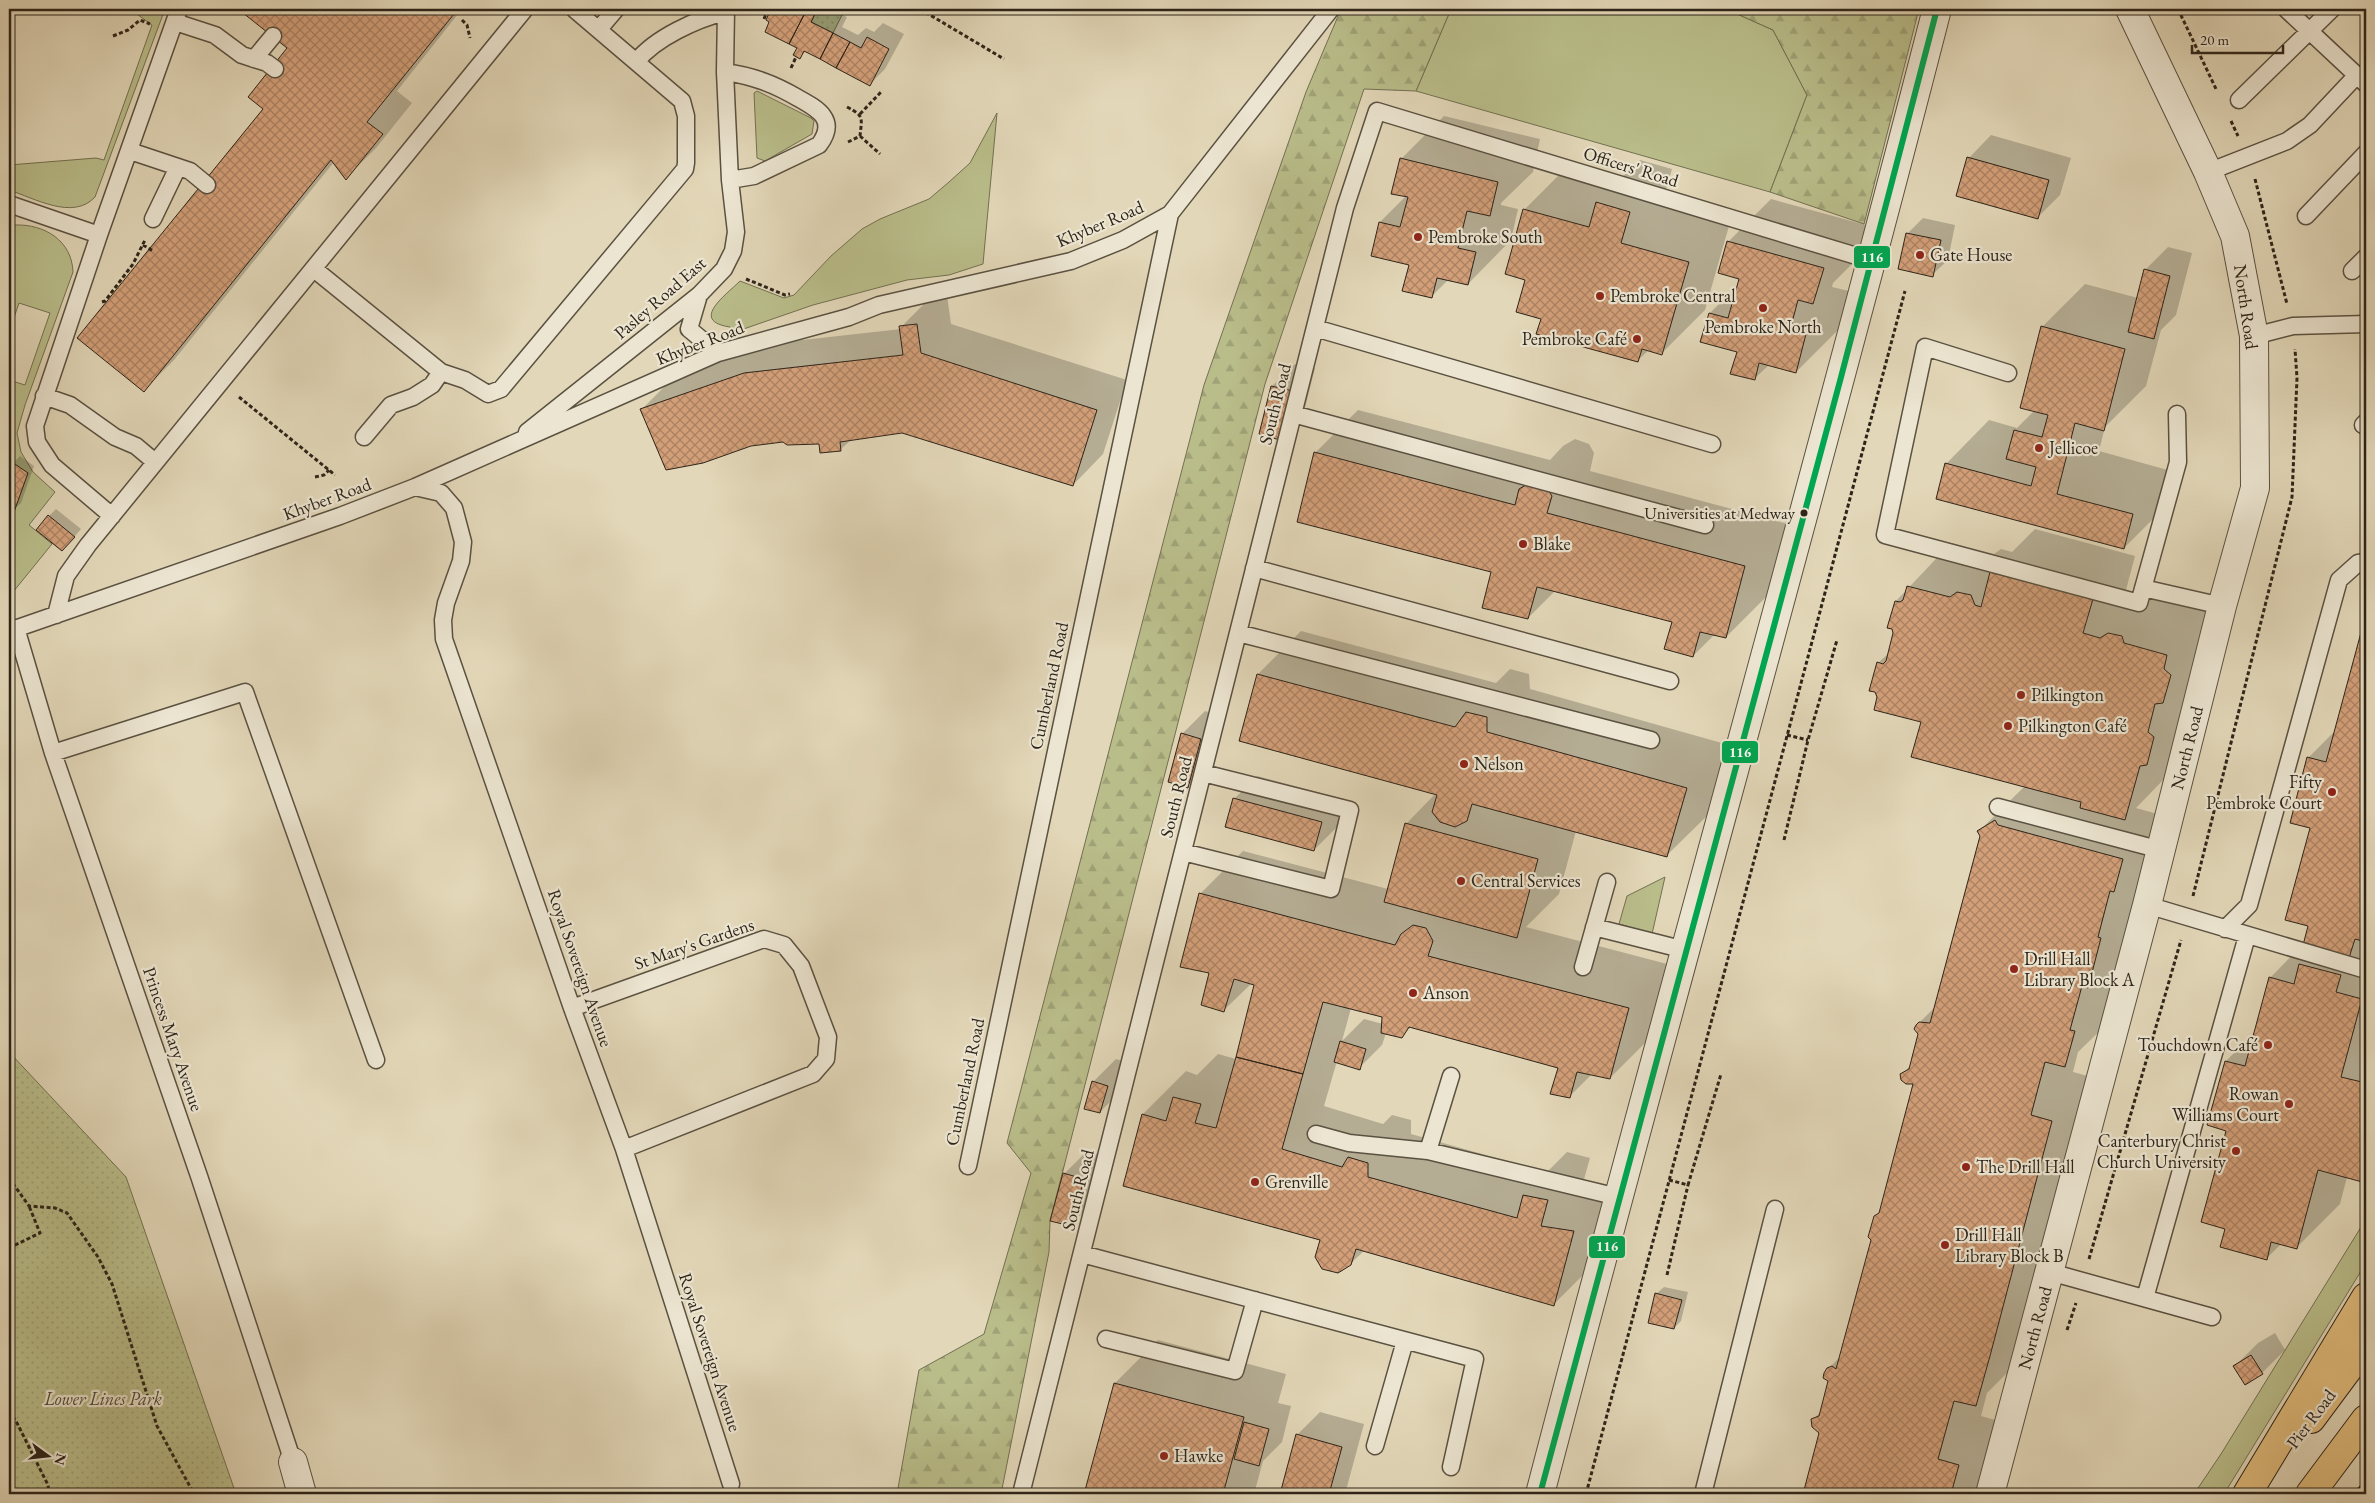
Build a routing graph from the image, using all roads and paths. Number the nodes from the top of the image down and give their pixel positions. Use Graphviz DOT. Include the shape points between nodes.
graph roads {
  1 [pos="525,9"];
  2 [pos="574,9"];
  3 [pos="616,9"];
  4 [pos="759,9"];
  5 [pos="920,9"];
  6 [pos="932,9"];
  7 [pos="1331,9"];
  8 [pos="1937,9"];
  9 [pos="2130,9"];
  10 [pos="2286,9"];
  11 [pos="2332,9"];
  12 [pos="726,10"];
  13 [pos="768,12"];
  14 [pos="929,14"];
  15 [pos="177,15"];
  16 [pos="764,19"];
  17 [pos="150,24"];
  18 [pos="599,30"];
  19 [pos="2310,31"];
  20 [pos="113,36"];
  21 [pos="273,36"];
  22 [pos="254,59"];
  23 [pos="1004,59"];
  24 [pos="637,61"];
  25 [pos="275,69"];
  26 [pos="725,72"];
  27 [pos="2362,79"];
  28 [pos="882,92"];
  29 [pos="2239,100"];
  30 [pos="1377,111"];
  31 [pos="860,114"];
  32 [pos="860,136"];
  33 [pos="130,151"];
  34 [pos="2366,153"];
  35 [pos="880,154"];
  36 [pos="178,167"];
  37 [pos="2208,172"];
  38 [pos="730,180"];
  39 [pos="207,185"];
  40 [pos="9,204"];
  41 [pos="1170,214"];
  42 [pos="2306,216"];
  43 [pos="152,219"];
  44 [pos="99,235"];
  45 [pos="143,245"];
  46 [pos="153,251"];
  47 [pos="2366,257"];
  48 [pos="1872,261"];
  49 [pos="314,269"];
  50 [pos="2352,271"];
  51 [pos="742,278"];
  52 [pos="1904,290"];
  53 [pos="790,294"];
  54 [pos="699,295"];
  55 [pos="96,300"];
  56 [pos="2366,324"];
  57 [pos="1315,328"];
  58 [pos="2254,336"];
  59 [pos="718,354"];
  60 [pos="441,372"];
  61 [pos="2008,373"];
  62 [pos="242,388"];
  63 [pos="44,396"];
  64 [pos="1293,414"];
  65 [pos="2177,414"];
  66 [pos="364,437"];
  67 [pos="1712,444"];
  68 [pos="509,446"];
  69 [pos="155,462"];
  70 [pos="328,470"];
  71 [pos="335,475"];
  72 [pos="315,477"];
  73 [pos="415,487"];
  74 [pos="112,516"];
  75 [pos="1704,525"];
  76 [pos="2366,562"];
  77 [pos="1254,568"];
  78 [pos="2143,588"];
  79 [pos="2222,606"];
  80 [pos="56,615"];
  81 [pos="12,630"];
  82 [pos="1238,633"];
  83 [pos="1838,640"];
  84 [pos="1670,681"];
  85 [pos="1786,735"];
  86 [pos="1651,740"];
  87 [pos="1808,740"];
  88 [pos="53,753"];
  89 [pos="1203,773"];
  90 [pos="1998,807"];
  91 [pos="1784,840"];
  92 [pos="2161,850"];
  93 [pos="1183,852"];
  94 [pos="1607,882"];
  95 [pos="2148,905"];
  96 [pos="1594,927"];
  97 [pos="2225,929"];
  98 [pos="2247,936"];
  99 [pos="1685,950"];
  100 [pos="1583,967"];
  101 [pos="2366,970"];
  102 [pos="572,1008"];
  103 [pos="376,1060"];
  104 [pos="1721,1074"];
  105 [pos="1451,1076"];
  106 [pos="1316,1134"];
  107 [pos="624,1149"];
  108 [pos="1428,1151"];
  109 [pos="968,1166"];
  110 [pos="9,1178"];
  111 [pos="1669,1180"];
  112 [pos="1688,1185"];
  113 [pos="1618,1197"];
  114 [pos="29,1206"];
  115 [pos="1775,1209"];
  116 [pos="9,1248"];
  117 [pos="1082,1254"];
  118 [pos="2050,1272"];
  119 [pos="1667,1275"];
  120 [pos="2366,1297"];
  121 [pos="2145,1298"];
  122 [pos="1255,1300"];
  123 [pos="2212,1317"];
  124 [pos="1106,1339"];
  125 [pos="1405,1341"];
  126 [pos="2366,1345"];
  127 [pos="9,1411"];
  128 [pos="2366,1419"];
  129 [pos="1375,1446"];
  130 [pos="292,1462"];
  131 [pos="1451,1467"];
  132 [pos="2366,1481"];
  133 [pos="731,1484"];
  134 [pos="49,1494"];
  135 [pos="194,1494"];
  136 [pos="302,1494"];
  137 [pos="1021,1494"];
  138 [pos="1540,1494"];
  139 [pos="1586,1494"];
  140 [pos="1703,1494"];
  141 [pos="1990,1494"];
  142 [pos="2248,1494"];
  143 [pos="2255,1494"];
  144 [pos="2310,1494"];
  145 [pos="2354,1494"];
  1 -- 49 [label="lane"];
  2 -- 18 [label="lane"];
  3 -- 18 [label="lane"];
  4 -- 13 [label="path"];
  5 -- 14 [label="path"];
  6 -- 14 [label="path"];
  7 -- 41 [label="lane, Khyber Road"];
  8 -- 48 [label="street"];
  9 -- 37 [label="street, North Road"];
  10 -- 19 [label="lane"];
  11 -- 19 [label="lane"];
  12 -- 24 [label="lane" via="704,17 645,50"];
  12 -- 26 [label="lane, Pasley Road East"];
  13 -- 16 [label="path"];
  14 -- 23 [label="path"];
  15 -- 22 [label="lane"];
  15 -- 33 [label="lane"];
  17 -- 20 [label="path" via="142,21"];
  18 -- 24 [label="lane"];
  19 -- 27 [label="lane"];
  19 -- 29 [label="lane"];
  21 -- 22 [label="lane"];
  22 -- 25 [label="lane"];
  24 -- 60 [label="lane" via="682,101 686,116 684,169 501,389 488,394 465,380"];
  26 -- 38 [label="lane, Pasley Road East"];
  26 -- 38 [label="lane" via="770,82 820,110 826,127 819,145 754,176"];
  27 -- 37 [label="lane" via="2287,141"];
  28 -- 31 [label="path"];
  30 -- 48 [label="lane, Officers' Road"];
  30 -- 57 [label="lane, South Road" via="1345,208"];
  32 -- 35 [label="path"];
  33 -- 36 [label="lane"];
  33 -- 44 [label="lane"];
  34 -- 42 [label="lane"];
  36 -- 39 [label="lane" via="190,171"];
  36 -- 43 [label="lane"];
  37 -- 58 [label="street, North Road" via="2235,236"];
  38 -- 54 [label="lane, Pasley Road East" via="736,232 733,251 724,269"];
  40 -- 44 [label="lane"];
  41 -- 59 [label="lane, Khyber Road" via="1123,240 1071,261 879,305"];
  41 -- 109 [label="lane, Cumberland Road"];
  43 -- 45 [label="path"];
  44 -- 63 [label="lane"];
  45 -- 46 [label="path"];
  45 -- 55 [label="path" via="105,301"];
  47 -- 50 [label="lane"];
  48 -- 99 [label="street"];
  49 -- 60 [label="lane"];
  49 -- 69 [label="lane"];
  51 -- 53 [label="path" via="785,295"];
  52 -- 85 [label="path"];
  54 -- 59 [label="lane" via="689,329"];
  54 -- 68 [label="lane, Pasley Road East"];
  56 -- 58 [label="lane" via="2293,326"];
  57 -- 64 [label="lane, South Road"];
  57 -- 67 [label="lane"];
  58 -- 79 [label="street, North Road" via="2255,488"];
  59 -- 68 [label="lane, Khyber Road"];
  60 -- 66 [label="lane" via="432,385 413,397 390,405"];
  61 -- 78 [label="lane" via="1925,347 1885,535 2139,603"];
  62 -- 70 [label="path" via="237,395"];
  63 -- 69 [label="lane" via="71,406 115,437 135,445"];
  63 -- 74 [label="lane" via="35,426 40,449 52,466"];
  64 -- 75 [label="lane"];
  64 -- 77 [label="lane, South Road"];
  65 -- 78 [label="lane" via="2178,462"];
  68 -- 73 [label="lane, Khyber Road"];
  69 -- 74 [label="lane"];
  70 -- 71 [label="path"];
  70 -- 72 [label="path" via="324,475"];
  73 -- 80 [label="lane, Khyber Road"];
  73 -- 102 [label="lane, Royal Sovereign Avenue" via="441,493 454,508 463,542 461,561 446,603 444,638"];
  74 -- 80 [label="lane" via="66,576"];
  76 -- 97 [label="lane" via="2358,563 2339,580 2248,905"];
  77 -- 82 [label="lane, South Road"];
  77 -- 84 [label="lane"];
  78 -- 79 [label="lane"];
  79 -- 92 [label="street, North Road"];
  80 -- 81 [label="lane, Khyber Road"];
  81 -- 88 [label="lane, Princess Mary Avenue"];
  82 -- 86 [label="lane"];
  82 -- 89 [label="lane, South Road"];
  83 -- 87 [label="path"];
  85 -- 87 [label="path"];
  85 -- 111 [label="path"];
  87 -- 91 [label="path"];
  88 -- 103 [label="lane" via="245,692"];
  88 -- 130 [label="lane, Princess Mary Avenue" via="202,1185"];
  89 -- 93 [label="lane, South Road"];
  89 -- 93 [label="lane" via="1350,810 1331,889"];
  90 -- 92 [label="lane"];
  92 -- 95 [label="street, North Road"];
  93 -- 117 [label="lane, South Road"];
  94 -- 96 [label="lane"];
  95 -- 97 [label="lane"];
  95 -- 118 [label="street, North Road"];
  96 -- 99 [label="lane"];
  96 -- 100 [label="lane"];
  97 -- 98 [label="lane"];
  98 -- 101 [label="lane"];
  98 -- 121 [label="lane"];
  99 -- 113 [label="street"];
  102 -- 107 [label="lane, Royal Sovereign Avenue"];
  102 -- 107 [label="lane, St Mary's Gardens" via="764,939 784,945 801,966 828,1037 826,1059 813,1074"];
  104 -- 112 [label="path"];
  105 -- 108 [label="lane"];
  106 -- 108 [label="lane" via="1350,1143"];
  107 -- 133 [label="lane, Royal Sovereign Avenue"];
  108 -- 113 [label="lane"];
  110 -- 114 [label="path"];
  111 -- 112 [label="path"];
  111 -- 139 [label="path"];
  112 -- 119 [label="path"];
  113 -- 138 [label="street"];
  114 -- 116 [label="path" via="40,1233"];
  114 -- 135 [label="path" via="55,1208 67,1213 98,1257 112,1284 157,1426"];
  115 -- 140 [label="lane"];
  117 -- 122 [label="lane"];
  117 -- 137 [label="lane, South Road"];
  118 -- 121 [label="lane"];
  118 -- 141 [label="street, North Road"];
  120 -- 142 [label="main road"];
  121 -- 123 [label="lane"];
  122 -- 124 [label="lane" via="1235,1371"];
  122 -- 125 [label="lane"];
  125 -- 129 [label="lane"];
  125 -- 131 [label="lane" via="1475,1359"];
  126 -- 143 [label="main road, Pier Road"];
  127 -- 134 [label="path" via="48,1485"];
  128 -- 144 [label="main road"];
  130 -- 136 [label="street"];
  132 -- 145 [label="path"];
}
